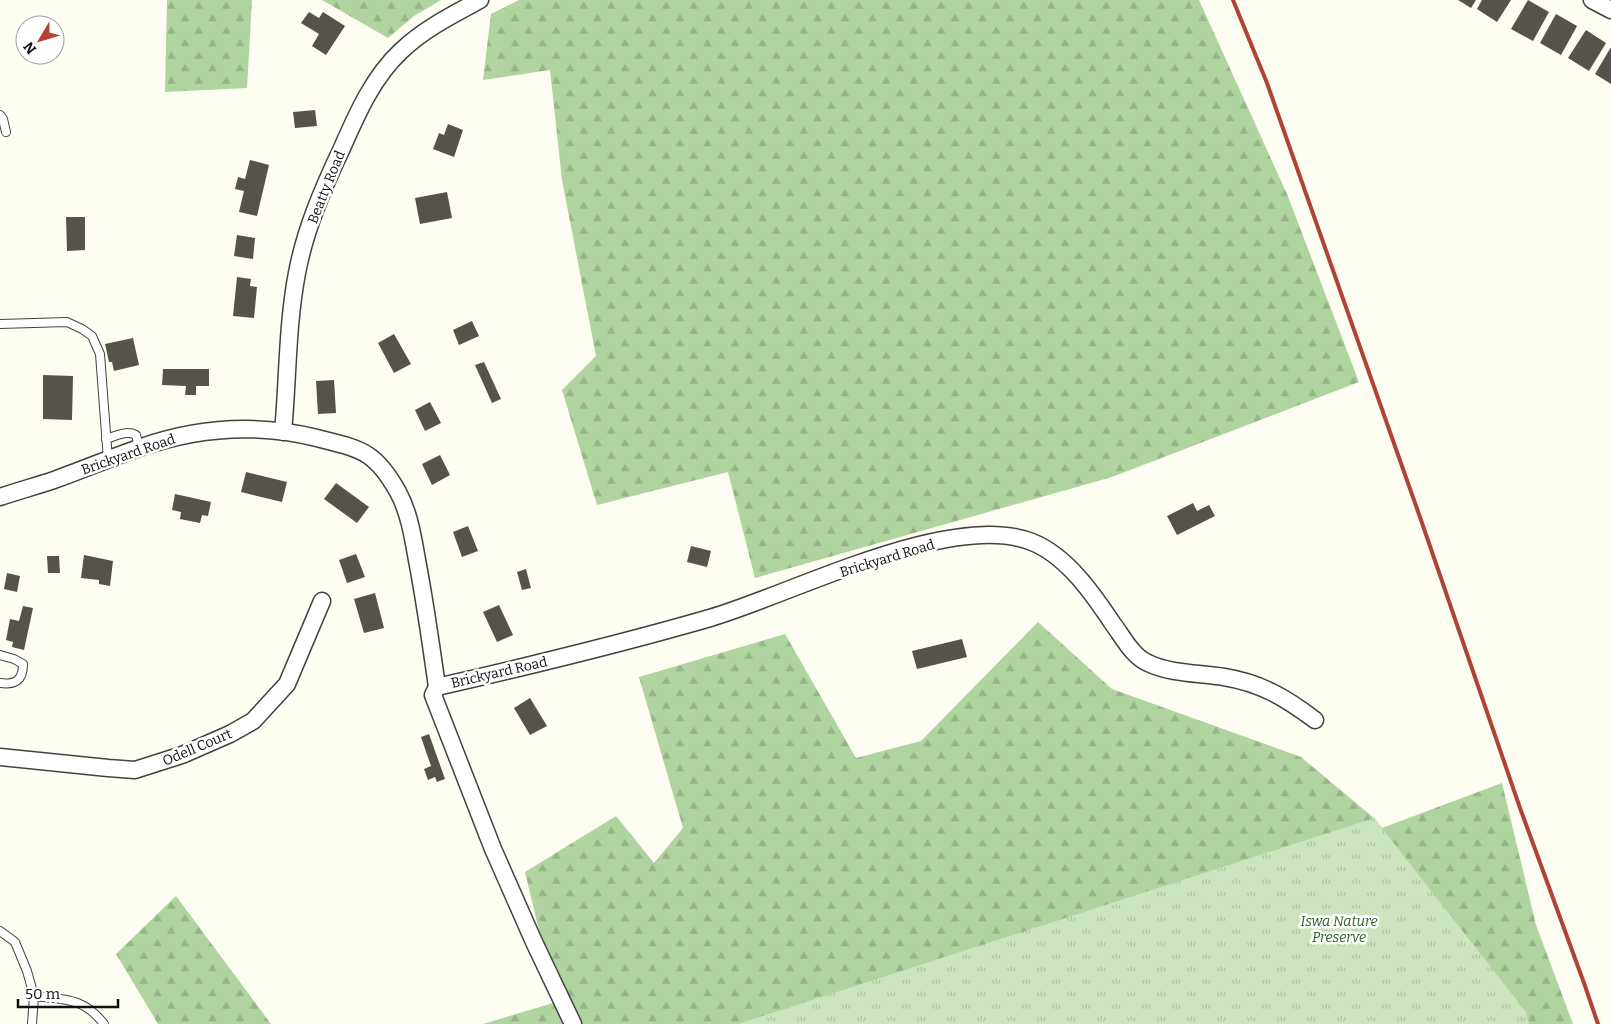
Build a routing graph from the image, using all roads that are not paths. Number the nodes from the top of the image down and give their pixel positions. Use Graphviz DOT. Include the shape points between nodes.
graph roads {
  1 [pos="480,0"];
  2 [pos="1592,0"];
  3 [pos="1611,10"];
  4 [pos="0,115"];
  5 [pos="6,132"];
  6 [pos="0,324"];
  7 [pos="283,432"];
  8 [pos="106,439"];
  9 [pos="139,448"];
  10 [pos="108,460"];
  11 [pos="0,497"];
  12 [pos="322,601"];
  13 [pos="0,655"];
  14 [pos="0,683"];
  15 [pos="437,687"];
  16 [pos="1315,720"];
  17 [pos="0,757"];
  18 [pos="0,931"];
  19 [pos="34,996"];
  20 [pos="32,1024"];
  21 [pos="104,1024"];
  22 [pos="573,1024"];
  1 -- 7 [label="street, Beatty Road" via="428,29 399,53 373,87 335,162 314,215 297,274"];
  2 -- 3 [label="street"];
  4 -- 5 [label="lane"];
  6 -- 8 [label="lane" via="67,322 92,336 100,354"];
  7 -- 9 [label="street, Brickyard Road" via="251,428 206,432"];
  7 -- 15 [label="street, Brickyard Road" via="365,452 398,491 412,531"];
  8 -- 9 [label="lane" via="132,433 136,435"];
  8 -- 10 [label="lane"];
  9 -- 10 [label="street, Brickyard Road"];
  10 -- 11 [label="street, Brickyard Road"];
  12 -- 17 [label="street, Odell Court" via="287,684 253,721 230,734 182,755 135,770"];
  13 -- 14 [label="lane" via="23,664 23,674 8,684"];
  15 -- 16 [label="street, Brickyard Road" via="714,617 908,548 984,535 1029,541 1050,552 1086,586 1133,652 1146,663 1252,684 1290,701"];
  15 -- 22 [label="street, Brickyard Road" via="433,695 493,849"];
  18 -- 19 [label="lane" via="15,942"];
  19 -- 20 [label="lane"];
  19 -- 21 [label="lane" via="77,1001 95,1013"];
}
